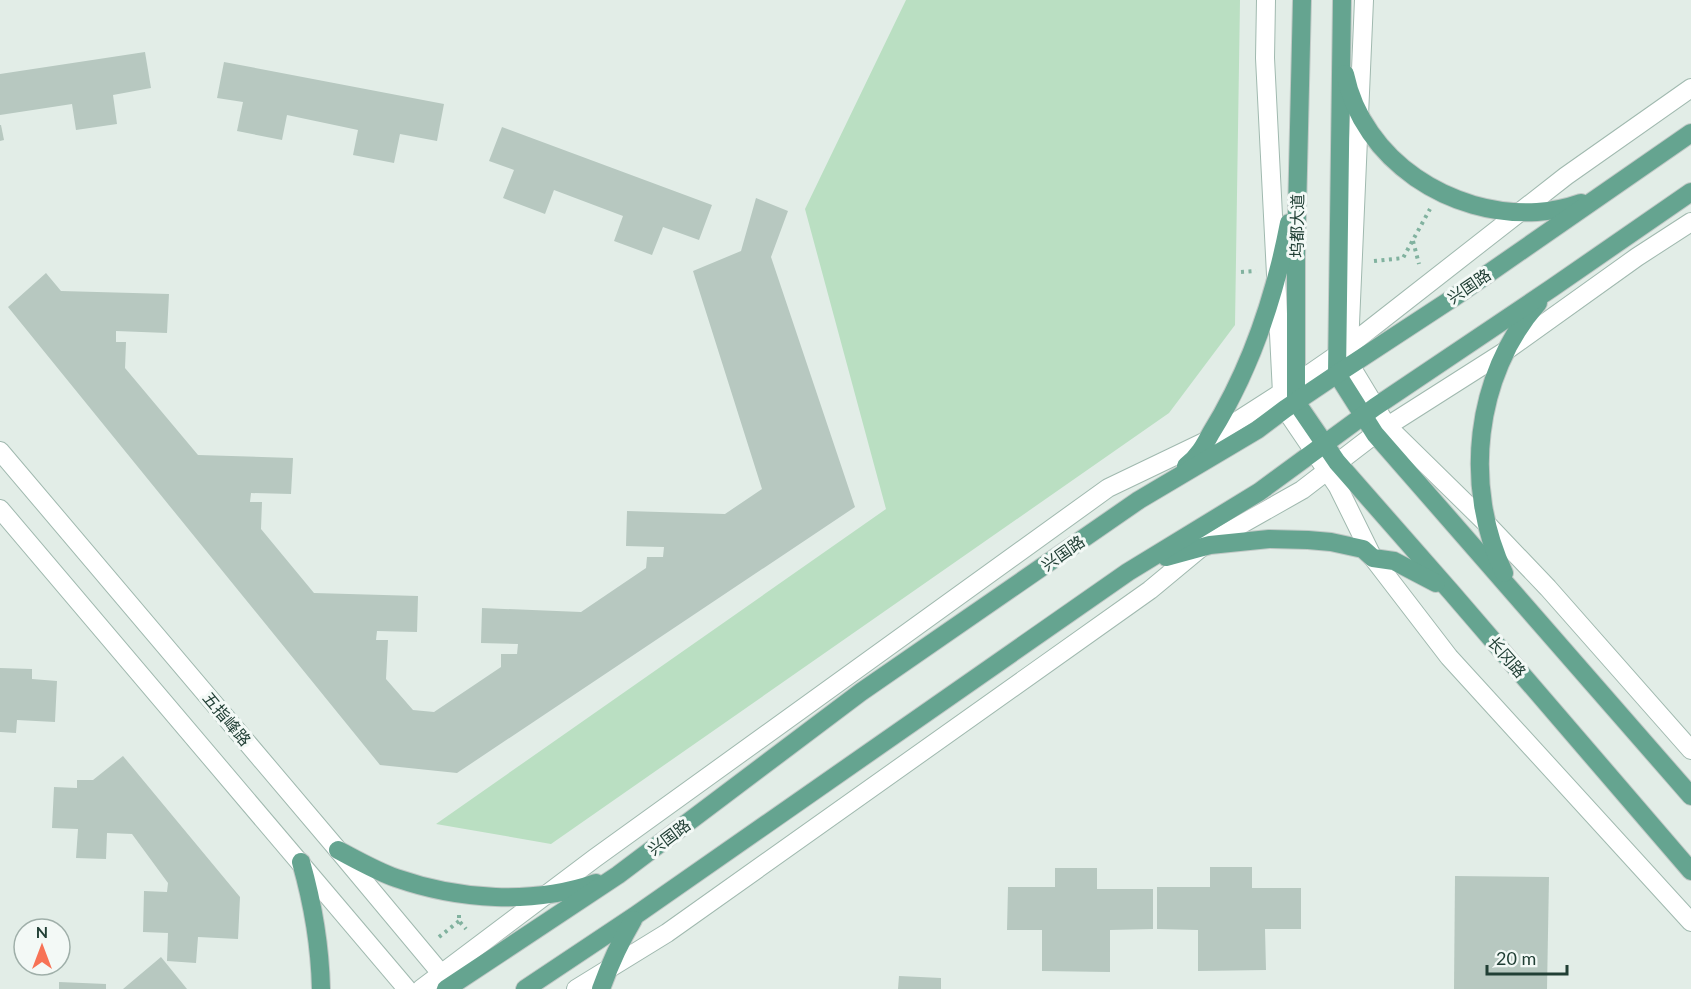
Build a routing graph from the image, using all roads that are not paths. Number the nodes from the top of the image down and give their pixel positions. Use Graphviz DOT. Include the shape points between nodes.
graph roads {
  1 [pos="1266,0"];
  2 [pos="1302,0"];
  3 [pos="1342,0"];
  4 [pos="1364,0"];
  5 [pos="1341,54"];
  6 [pos="1691,88"];
  7 [pos="1299,105"];
  8 [pos="1360,114"];
  9 [pos="1691,133"];
  10 [pos="1691,192"];
  11 [pos="1600,196"];
  12 [pos="1521,212"];
  13 [pos="1691,222"];
  14 [pos="1276,278"];
  15 [pos="1552,288"];
  16 [pos="1507,350"];
  17 [pos="1343,360"];
  18 [pos="1290,397"];
  19 [pos="1369,412"];
  20 [pos="1381,430"];
  21 [pos="1206,441"];
  22 [pos="1318,447"];
  23 [pos="0,451"];
  24 [pos="1332,467"];
  25 [pos="1139,500"];
  26 [pos="0,509"];
  27 [pos="1486,523"];
  28 [pos="1203,546"];
  29 [pos="1373,558"];
  30 [pos="1128,572"];
  31 [pos="1511,588"];
  32 [pos="1452,593"];
  33 [pos="1691,750"];
  34 [pos="1691,796"];
  35 [pos="338,850"];
  36 [pos="301,862"];
  37 [pos="1691,871"];
  38 [pos="618,875"];
  39 [pos="548,894"];
  40 [pos="636,915"];
  41 [pos="1691,922"];
  42 [pos="608,969"];
  43 [pos="448,984"];
  44 [pos="321,989"];
  45 [pos="407,989"];
  46 [pos="421,989"];
  47 [pos="525,989"];
  48 [pos="576,989"];
  49 [pos="601,989"];
  1 -- 14 [label="street" via="1265,58"];
  2 -- 7 [label="main road, 坞都大道"];
  3 -- 5 [label="main road"];
  4 -- 8 [label="street"];
  5 -- 8 [label="main road" via="1346,80"];
  5 -- 17 [label="main road"];
  6 -- 12 [label="street"];
  7 -- 14 [label="main road" via="1293,199"];
  7 -- 18 [label="main road, 坞都大道"];
  8 -- 12 [label="main road" via="1385,151 1427,186 1475,207"];
  8 -- 17 [label="street"];
  9 -- 11 [label="main road, 兴国路"];
  10 -- 15 [label="main road"];
  11 -- 12 [label="main road" via="1551,211"];
  11 -- 17 [label="main road, 兴国路" via="1453,298"];
  12 -- 17 [label="street"];
  13 -- 16 [label="street"];
  14 -- 18 [label="street"];
  14 -- 21 [label="main road" via="1245,367"];
  15 -- 16 [label="main road"];
  15 -- 19 [label="main road"];
  16 -- 20 [label="street"];
  16 -- 27 [label="main road" via="1494,381 1481,434 1479,466"];
  17 -- 18 [label="main road, 兴国路"];
  17 -- 19 [label="main road"];
  18 -- 21 [label="street"];
  18 -- 22 [label="main road"];
  18 -- 25 [label="main road, 兴国路" via="1257,430"];
  19 -- 20 [label="main road"];
  19 -- 22 [label="main road"];
  20 -- 24 [label="street"];
  20 -- 27 [label="street"];
  20 -- 31 [label="main road"];
  21 -- 25 [label="main road" via="1196,459"];
  21 -- 39 [label="street" via="1108,488"];
  22 -- 24 [label="main road, 长冈路"];
  22 -- 30 [label="main road" via="1259,492"];
  23 -- 35 [label="street, 五指峰路"];
  24 -- 28 [label="street" via="1302,490"];
  24 -- 29 [label="street"];
  24 -- 32 [label="main road, 长冈路"];
  25 -- 38 [label="main road, 兴国路" via="861,692"];
  26 -- 36 [label="street"];
  27 -- 31 [label="main road" via="1497,560"];
  27 -- 33 [label="street"];
  28 -- 29 [label="main road" via="1298,539 1363,549"];
  28 -- 30 [label="main road"];
  28 -- 42 [label="street" via="1150,590 667,933"];
  29 -- 32 [label="main road" via="1394,561"];
  29 -- 41 [label="street" via="1449,657"];
  30 -- 40 [label="main road"];
  31 -- 34 [label="main road"];
  32 -- 37 [label="main road, 长冈路"];
  35 -- 39 [label="main road" via="394,878 456,894"];
  35 -- 43 [label="street, 五指峰路"];
  36 -- 44 [label="main road" via="316,924"];
  36 -- 45 [label="street"];
  38 -- 39 [label="main road"];
  38 -- 43 [label="main road, 兴国路"];
  39 -- 43 [label="street"];
  40 -- 42 [label="main road"];
  40 -- 47 [label="main road"];
  42 -- 48 [label="street"];
  42 -- 49 [label="main road"];
  43 -- 46 [label="street"];
}
